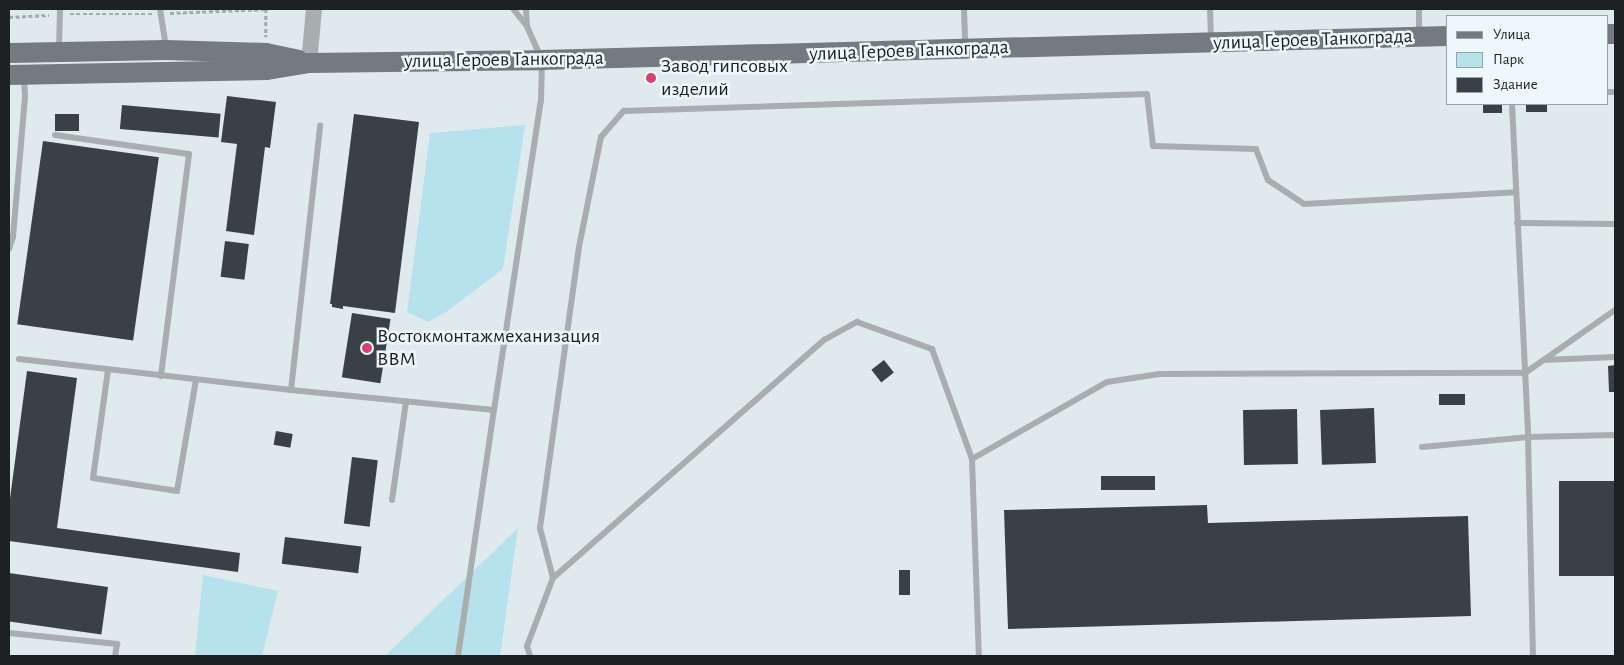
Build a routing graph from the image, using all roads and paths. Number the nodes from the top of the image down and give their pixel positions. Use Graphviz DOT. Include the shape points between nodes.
graph roads {
  1 [pos="268,9"];
  2 [pos="314,9"];
  3 [pos="513,9"];
  4 [pos="526,9"];
  5 [pos="964,9"];
  6 [pos="1210,9"];
  7 [pos="1418,9"];
  8 [pos="60,11"];
  9 [pos="160,11"];
  10 [pos="9,17"];
  11 [pos="527,26"];
  12 [pos="1446,36"];
  13 [pos="1419,37"];
  14 [pos="1211,43"];
  15 [pos="965,49"];
  16 [pos="166,50"];
  17 [pos="59,52"];
  18 [pos="9,53"];
  19 [pos="542,60"];
  20 [pos="309,63"];
  21 [pos="16,74"];
  22 [pos="1512,105"];
  23 [pos="320,126"];
  24 [pos="55,135"];
  25 [pos="1516,192"];
  26 [pos="1517,223"];
  27 [pos="1615,224"];
  28 [pos="9,249"];
  29 [pos="1615,310"];
  30 [pos="1615,357"];
  31 [pos="19,359"];
  32 [pos="1544,360"];
  33 [pos="108,370"];
  34 [pos="1525,373"];
  35 [pos="161,376"];
  36 [pos="196,380"];
  37 [pos="290,390"];
  38 [pos="406,402"];
  39 [pos="494,410"];
  40 [pos="1615,435"];
  41 [pos="1528,438"];
  42 [pos="1422,446"];
  43 [pos="972,459"];
  44 [pos="392,500"];
  45 [pos="553,578"];
  46 [pos="9,632"];
  47 [pos="114,656"];
  48 [pos="458,656"];
  49 [pos="530,656"];
  50 [pos="980,656"];
  51 [pos="1533,656"];
  1 -- 9 [label="path"];
  2 -- 20 [label="street"];
  3 -- 11 [label="lane"];
  4 -- 11 [label="lane"];
  5 -- 15 [label="lane"];
  6 -- 14 [label="lane"];
  7 -- 13 [label="lane"];
  8 -- 9 [label="path"];
  8 -- 10 [label="path"];
  8 -- 17 [label="lane"];
  9 -- 16 [label="lane"];
  11 -- 19 [label="lane"];
  12 -- 13 [label="main road, улица Героев Танкограда"];
  13 -- 14 [label="main road, улица Героев Танкограда"];
  14 -- 15 [label="main road, улица Героев Танкограда"];
  15 -- 19 [label="main road, улица Героев Танкограда"];
  16 -- 17 [label="main road, улица Героев Танкограда"];
  16 -- 20 [label="main road, улица Героев Танкограда" via="266,53"];
  17 -- 18 [label="main road, улица Героев Танкограда"];
  19 -- 20 [label="main road, улица Героев Танкограда"];
  19 -- 39 [label="lane" via="541,101"];
  20 -- 21 [label="main road, улица Героев Танкограда" via="267,70"];
  21 -- 28 [label="lane" via="25,96 13,237"];
  22 -- 25 [label="lane"];
  23 -- 37 [label="lane"];
  24 -- 35 [label="lane" via="189,154"];
  25 -- 26 [label="lane"];
  25 -- 45 [label="lane" via="1304,204 1268,180 1256,149 1153,146 1147,94 624,111 601,137 579,247 540,528"];
  26 -- 27 [label="lane"];
  26 -- 34 [label="lane"];
  29 -- 32 [label="lane"];
  30 -- 32 [label="lane"];
  31 -- 33 [label="lane"];
  32 -- 34 [label="lane"];
  33 -- 35 [label="lane"];
  33 -- 36 [label="lane" via="93,478 176,491"];
  34 -- 41 [label="lane"];
  34 -- 43 [label="lane" via="1159,374 1107,382"];
  35 -- 36 [label="lane"];
  36 -- 37 [label="lane"];
  37 -- 38 [label="lane"];
  38 -- 39 [label="lane"];
  38 -- 44 [label="lane"];
  39 -- 48 [label="lane"];
  40 -- 41 [label="lane"];
  41 -- 42 [label="lane"];
  41 -- 51 [label="lane"];
  43 -- 45 [label="lane" via="932,349 857,322 824,340"];
  43 -- 50 [label="lane"];
  45 -- 49 [label="lane" via="527,646"];
  46 -- 47 [label="lane" via="117,644"];
}
